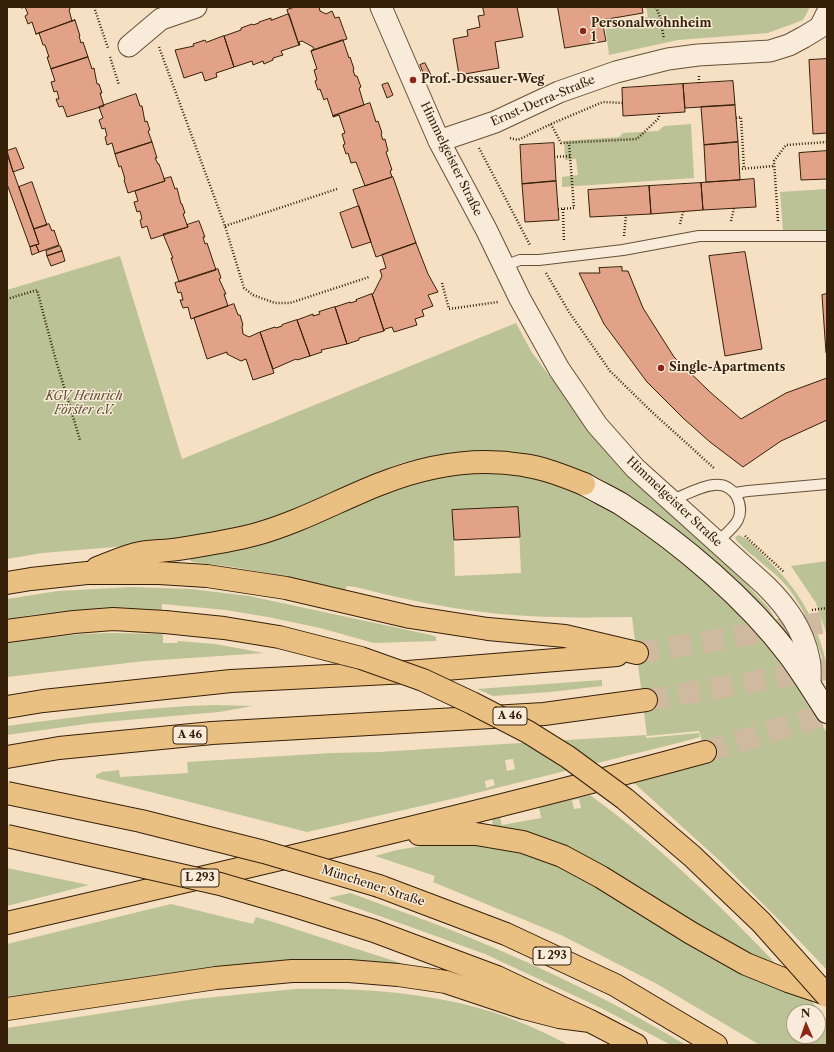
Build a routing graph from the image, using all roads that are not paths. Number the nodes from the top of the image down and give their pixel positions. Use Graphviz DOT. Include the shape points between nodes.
graph roads {
  1 [pos="196,7"];
  2 [pos="381,7"];
  3 [pos="824,7"];
  4 [pos="819,28"];
  5 [pos="129,46"];
  6 [pos="439,141"];
  7 [pos="827,236"];
  8 [pos="504,266"];
  9 [pos="584,484"];
  10 [pos="827,484"];
  11 [pos="735,493"];
  12 [pos="670,501"];
  13 [pos="717,542"];
  14 [pos="87,573"];
  15 [pos="7,583"];
  16 [pos="7,631"];
  17 [pos="810,684"];
  18 [pos="646,700"];
  19 [pos="7,707"];
  20 [pos="827,712"];
  21 [pos="705,752"];
  22 [pos="7,757"];
  23 [pos="7,793"];
  24 [pos="392,833"];
  25 [pos="7,836"];
  26 [pos="7,923"];
  27 [pos="827,995"];
  28 [pos="7,1009"];
  29 [pos="590,1021"];
  30 [pos="636,1045"];
  31 [pos="716,1045"];
  1 -- 5 [label="street" via="161,19"];
  2 -- 6 [label="street, Himmelgeister Straße"];
  3 -- 4 [label="lane, Ernst-Derra-Straße"];
  4 -- 6 [label="street, Ernst-Derra-Straße" via="788,45 770,51 668,59 616,72 559,92 495,122"];
  6 -- 8 [label="street, Himmelgeister Straße"];
  7 -- 8 [label="lane" via="699,236 623,250 520,260"];
  8 -- 12 [label="street, Himmelgeister Straße" via="560,369 597,425 635,468"];
  9 -- 14 [label="highway" via="553,472 523,465 487,462 423,469 272,529 234,540 139,553"];
  9 -- 17 [label="street" via="644,520 696,560 764,625"];
  10 -- 11 [label="lane"];
  11 -- 12 [label="lane" via="720,485 711,485"];
  11 -- 13 [label="lane" via="740,502 741,515"];
  12 -- 13 [label="street, Himmelgeister Straße"];
  13 -- 17 [label="street, Himmelgeister Straße" via="766,586 793,618 810,660"];
  14 -- 15 [label="highway"];
  14 -- 19 [label="highway" via="207,576 286,588 410,617 488,630 564,636 637,653 408,672 231,681"];
  16 -- 27 [label="highway, bridge" via="113,619 224,628 279,637 361,658 423,680 528,732 568,757 625,799 692,856 761,922"];
  17 -- 20 [label="street"];
  18 -- 22 [label="highway, A 46" via="544,714 212,733 59,748"];
  21 -- 24 [label="highway"];
  23 -- 31 [label="highway, Münchener Straße / L 293, bridge" via="141,821 264,852 379,886 506,934 616,985"];
  24 -- 26 [label="highway, L 293"];
  24 -- 27 [label="highway" via="476,834 523,842 562,856 746,964"];
  25 -- 29 [label="highway, L 293, bridge" via="212,882 374,931 497,977"];
  28 -- 29 [label="highway" via="216,978 292,971 349,971 446,982 524,1008 559,1017"];
  29 -- 30 [label="highway, L 293"];
}
